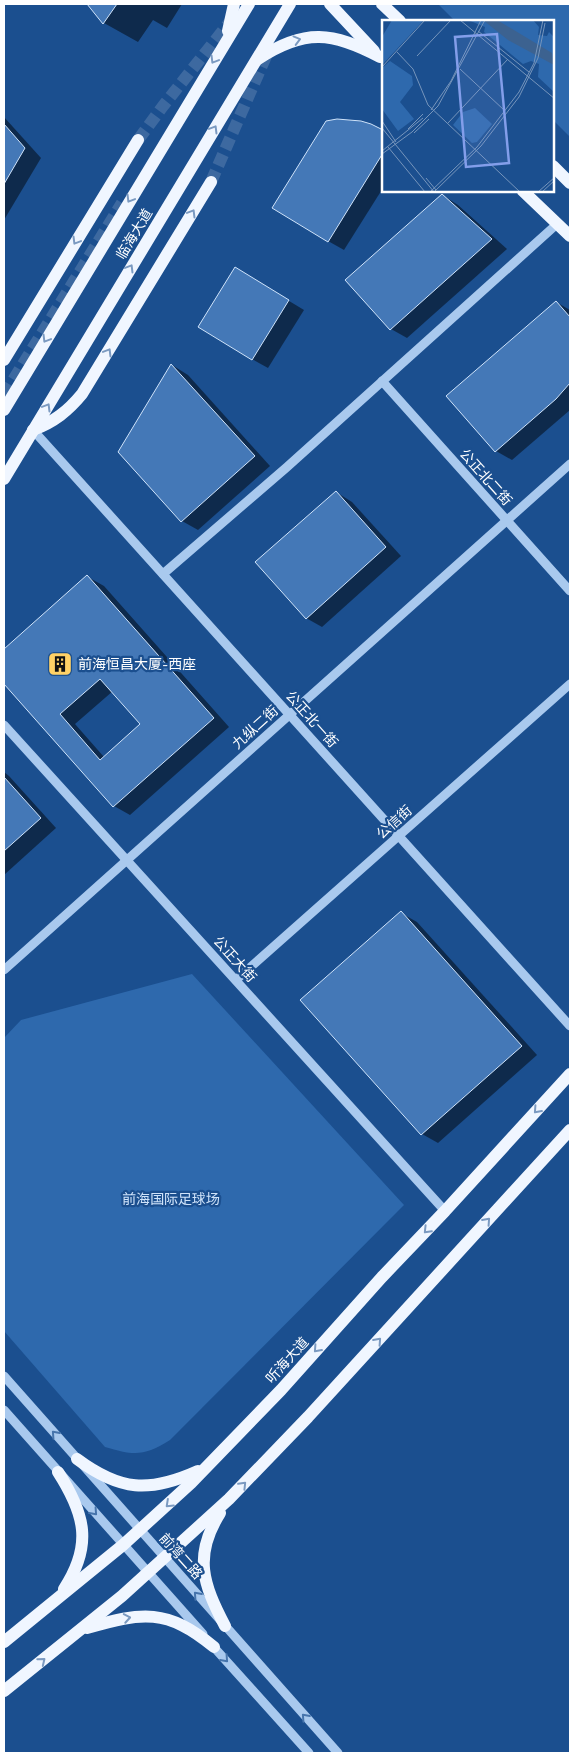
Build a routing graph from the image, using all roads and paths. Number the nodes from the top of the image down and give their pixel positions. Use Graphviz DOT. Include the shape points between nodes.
graph roads {
  1 [pos="234,4"];
  2 [pos="248,4"];
  3 [pos="290,4"];
  4 [pos="330,4"];
  5 [pos="382,4"];
  6 [pos="391,4"];
  7 [pos="400,20"];
  8 [pos="400,20"];
  9 [pos="226,40"];
  10 [pos="382,58"];
  11 [pos="254,62"];
  12 [pos="138,140"];
  13 [pos="554,167"];
  14 [pos="211,182"];
  15 [pos="570,183"];
  16 [pos="524,192"];
  17 [pos="557,224"];
  18 [pos="570,236"];
  19 [pos="4,360"];
  20 [pos="382,381"];
  21 [pos="4,410"];
  22 [pos="33,430"];
  23 [pos="570,464"];
  24 [pos="4,479"];
  25 [pos="506,520"];
  26 [pos="163,574"];
  27 [pos="570,591"];
  28 [pos="570,684"];
  29 [pos="290,714"];
  30 [pos="4,725"];
  31 [pos="399,836"];
  32 [pos="126,860"];
  33 [pos="4,970"];
  34 [pos="236,980"];
  35 [pos="570,1026"];
  36 [pos="570,1074"];
  37 [pos="570,1130"];
  38 [pos="445,1211"];
  39 [pos="4,1376"];
  40 [pos="4,1410"];
  41 [pos="77,1459"];
  42 [pos="205,1468"];
  43 [pos="58,1472"];
  44 [pos="229,1499"];
  45 [pos="140,1531"];
  46 [pos="124,1545"];
  47 [pos="165,1559"];
  48 [pos="148,1573"];
  49 [pos="58,1598"];
  50 [pos="224,1626"];
  51 [pos="79,1630"];
  52 [pos="4,1642"];
  53 [pos="214,1647"];
  54 [pos="4,1691"];
  55 [pos="309,1753"];
  56 [pos="338,1753"];
  1 -- 9 [label="main road"];
  2 -- 9 [label="main road, 临海大道"];
  3 -- 11 [label="main road, 临海大道"];
  4 -- 10 [label="main road"];
  5 -- 7 [label="main road"];
  6 -- 8 [label="main road"];
  9 -- 21 [label="main road, 临海大道, one-way"];
  11 -- 10 [label="main road, one-way" via="284,44 315,36 346,41"];
  22 -- 11 [label="main road, 临海大道, one-way"];
  12 -- 19 [label="main road, one-way"];
  13 -- 15 [label="main road"];
  22 -- 14 [label="main road, one-way" via="60,417 82,394"];
  16 -- 17 [label="main road"];
  17 -- 18 [label="main road"];
  17 -- 20 [label="street"];
  20 -- 25 [label="street, 公正北二街"];
  20 -- 26 [label="street"];
  22 -- 24 [label="main road, 临海大道"];
  22 -- 26 [label="street, 公正北一街"];
  23 -- 25 [label="street, 九纵二街"];
  25 -- 27 [label="street, 公正北二街"];
  25 -- 29 [label="street, 九纵二街"];
  26 -- 29 [label="street, 公正北一街"];
  28 -- 31 [label="street, 公信街"];
  29 -- 31 [label="street, 公正北一街"];
  29 -- 32 [label="street, 九纵二街"];
  30 -- 32 [label="street, 公正大街"];
  31 -- 34 [label="street, 公信街"];
  31 -- 35 [label="street, 公正北一街"];
  32 -- 33 [label="street, 九纵二街"];
  32 -- 34 [label="street, 公正大街"];
  34 -- 38 [label="street, 公正大街"];
  36 -- 38 [label="main road, 听海大道, one-way"];
  44 -- 37 [label="main road, one-way"];
  38 -- 42 [label="main road, 听海大道, one-way"];
  41 -- 39 [label="street, 前湾二路, one-way"];
  40 -- 43 [label="street"];
  41 -- 42 [label="main road" via="109,1479 140,1486 158,1486"];
  41 -- 45 [label="street, 前湾二路"];
  42 -- 45 [label="main road, 听海大道, one-way"];
  43 -- 46 [label="street, one-way"];
  43 -- 49 [label="main road" via="78,1507 83,1538 71,1579"];
  44 -- 47 [label="main road"];
  44 -- 50 [label="main road" via="208,1535 203,1566 208,1593"];
  45 -- 46 [label="main road, 听海大道"];
  45 -- 47 [label="street, 前湾二路"];
  46 -- 48 [label="street"];
  46 -- 49 [label="main road, 听海大道"];
  47 -- 48 [label="main road"];
  50 -- 47 [label="street, 前湾二路, one-way"];
  48 -- 51 [label="main road"];
  48 -- 53 [label="street"];
  49 -- 52 [label="main road, 听海大道"];
  56 -- 50 [label="street, 前湾二路, one-way"];
  51 -- 53 [label="main road, one-way" via="148,1616 180,1623"];
  54 -- 51 [label="main road, one-way"];
  53 -- 55 [label="street, one-way"];
}
